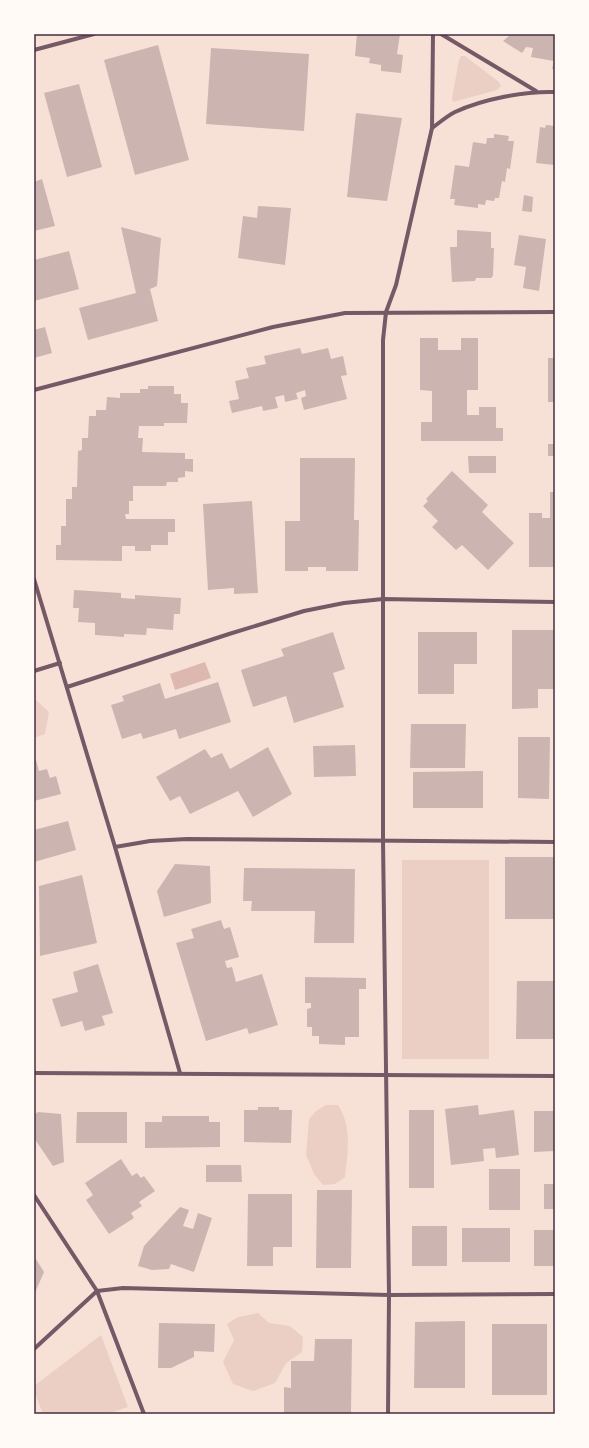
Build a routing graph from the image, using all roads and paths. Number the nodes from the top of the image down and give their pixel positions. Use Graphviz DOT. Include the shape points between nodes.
graph roads {
  1 [pos="94,34"];
  2 [pos="433,34"];
  3 [pos="441,34"];
  4 [pos="34,50"];
  5 [pos="536,91"];
  6 [pos="555,92"];
  7 [pos="432,128"];
  8 [pos="386,312"];
  9 [pos="555,312"];
  10 [pos="34,390"];
  11 [pos="34,579"];
  12 [pos="383,599"];
  13 [pos="555,602"];
  14 [pos="60,663"];
  15 [pos="34,670"];
  16 [pos="67,687"];
  17 [pos="383,841"];
  18 [pos="555,842"];
  19 [pos="115,847"];
  20 [pos="34,1073"];
  21 [pos="180,1073"];
  22 [pos="385,1076"];
  23 [pos="555,1076"];
  24 [pos="34,1194"];
  25 [pos="97,1291"];
  26 [pos="555,1294"];
  27 [pos="389,1295"];
  28 [pos="34,1349"];
  29 [pos="144,1414"];
  30 [pos="388,1414"];
  1 -- 4 [label="street"];
  2 -- 7 [label="street"];
  3 -- 5 [label="street"];
  5 -- 6 [label="street"];
  5 -- 7 [label="street" via="478,103 454,113"];
  7 -- 8 [label="street" via="396,285"];
  8 -- 9 [label="street"];
  8 -- 10 [label="street" via="345,313 273,327"];
  8 -- 12 [label="street" via="383,340"];
  11 -- 14 [label="street"];
  12 -- 13 [label="street"];
  12 -- 16 [label="street" via="344,602 304,611"];
  12 -- 17 [label="street"];
  14 -- 15 [label="street"];
  14 -- 16 [label="street"];
  16 -- 19 [label="street"];
  17 -- 18 [label="street"];
  17 -- 19 [label="street" via="180,839"];
  17 -- 22 [label="street"];
  19 -- 21 [label="street"];
  20 -- 21 [label="street"];
  21 -- 22 [label="street"];
  22 -- 23 [label="street"];
  22 -- 27 [label="street"];
  24 -- 25 [label="street"];
  25 -- 27 [label="street" via="155,1287"];
  25 -- 28 [label="street"];
  25 -- 29 [label="street"];
  26 -- 27 [label="street"];
  27 -- 30 [label="street"];
}
